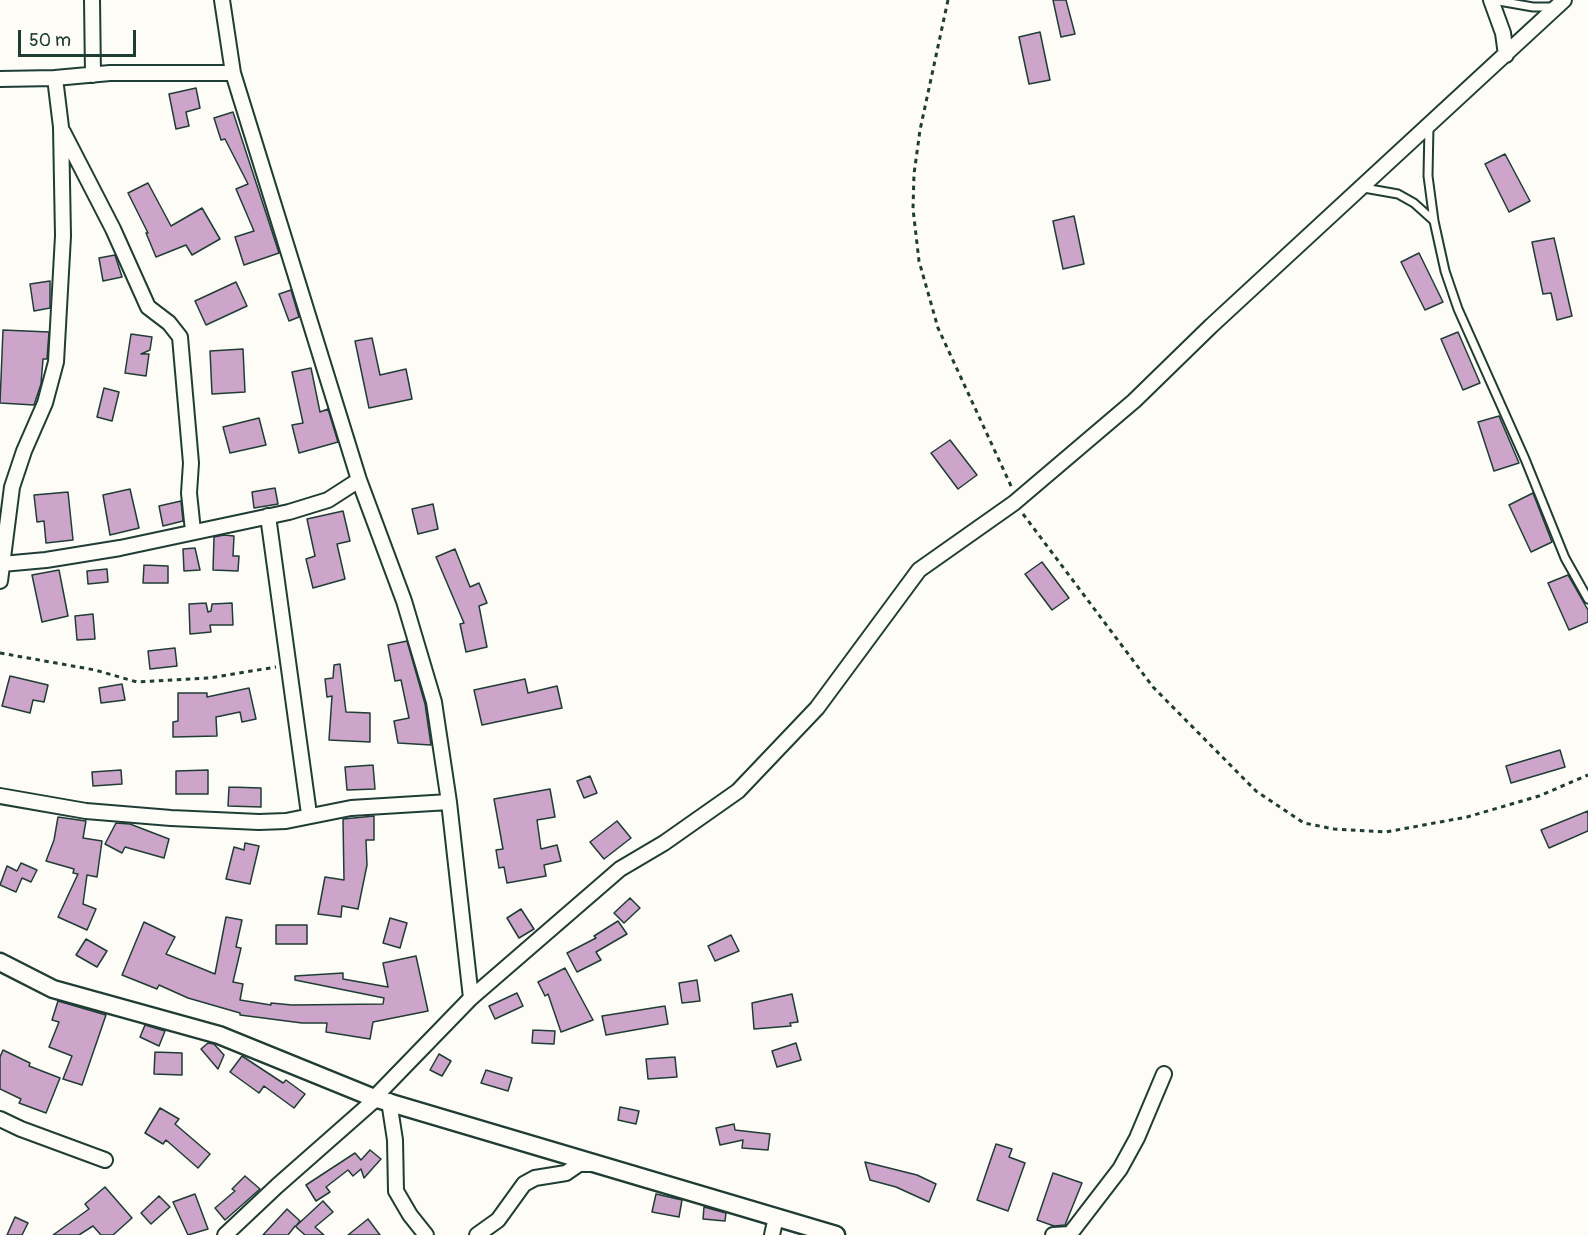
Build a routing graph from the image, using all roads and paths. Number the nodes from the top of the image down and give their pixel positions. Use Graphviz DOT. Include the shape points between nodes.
graph roads {
  1 [pos="92,0"];
  2 [pos="222,0"];
  3 [pos="948,0"];
  4 [pos="1492,0"];
  5 [pos="1560,4"];
  6 [pos="1506,55"];
  7 [pos="233,73"];
  8 [pos="93,75"];
  9 [pos="55,78"];
  10 [pos="0,79"];
  11 [pos="1429,126"];
  12 [pos="61,127"];
  13 [pos="1361,187"];
  14 [pos="1434,220"];
  15 [pos="359,480"];
  16 [pos="1016,502"];
  17 [pos="268,516"];
  18 [pos="193,531"];
  19 [pos="2,564"];
  20 [pos="0,581"];
  21 [pos="1588,599"];
  22 [pos="0,653"];
  23 [pos="288,665"];
  24 [pos="1588,775"];
  25 [pos="0,795"];
  26 [pos="449,802"];
  27 [pos="309,814"];
  28 [pos="0,962"];
  29 [pos="471,998"];
  30 [pos="1164,1074"];
  31 [pos="380,1099"];
  32 [pos="0,1119"];
  33 [pos="105,1160"];
  34 [pos="595,1164"];
  35 [pos="776,1217"];
  36 [pos="225,1235"];
  37 [pos="426,1235"];
  38 [pos="477,1235"];
  39 [pos="772,1235"];
  40 [pos="836,1235"];
  41 [pos="1053,1235"];
  1 -- 8 [label="street"];
  2 -- 7 [label="street"];
  3 -- 16 [label="path" via="914,174 913,209 919,261 938,328"];
  4 -- 5 [label="lane" via="1533,7"];
  4 -- 6 [label="street"];
  5 -- 6 [label="street"];
  6 -- 11 [label="street"];
  7 -- 8 [label="street"];
  7 -- 15 [label="street"];
  8 -- 9 [label="street"];
  9 -- 10 [label="street"];
  9 -- 12 [label="street"];
  11 -- 13 [label="street"];
  11 -- 14 [label="lane" via="1428,176"];
  12 -- 18 [label="street" via="148,307 180,337"];
  12 -- 19 [label="street" via="63,236 56,362 45,403 12,487"];
  13 -- 14 [label="lane" via="1398,194"];
  13 -- 16 [label="street" via="1134,401"];
  14 -- 21 [label="lane" via="1458,309 1565,558"];
  15 -- 17 [label="street" via="328,500"];
  15 -- 26 [label="street" via="423,660 434,702"];
  16 -- 24 [label="path" via="1153,687 1256,791 1304,823 1386,832 1467,817 1539,796"];
  16 -- 29 [label="street" via="919,570 817,708 738,790 620,869"];
  17 -- 18 [label="street"];
  17 -- 23 [label="street"];
  18 -- 19 [label="street" via="99,551"];
  19 -- 20 [label="street"];
  22 -- 23 [label="path" via="95,670 137,682 209,678"];
  23 -- 27 [label="street"];
  25 -- 27 [label="street" via="76,809 171,818 286,821"];
  26 -- 27 [label="street"];
  26 -- 29 [label="street"];
  28 -- 31 [label="street" via="53,989 219,1035"];
  29 -- 31 [label="street"];
  30 -- 41 [label="street" via="1128,1158 1070,1234"];
  31 -- 34 [label="street"];
  31 -- 36 [label="street"];
  31 -- 37 [label="street" via="395,1140 396,1191"];
  32 -- 33 [label="street"];
  34 -- 35 [label="street"];
  34 -- 38 [label="street" via="579,1164 566,1173 535,1178 524,1184 498,1220"];
  35 -- 39 [label="street"];
  35 -- 40 [label="street"];
}
